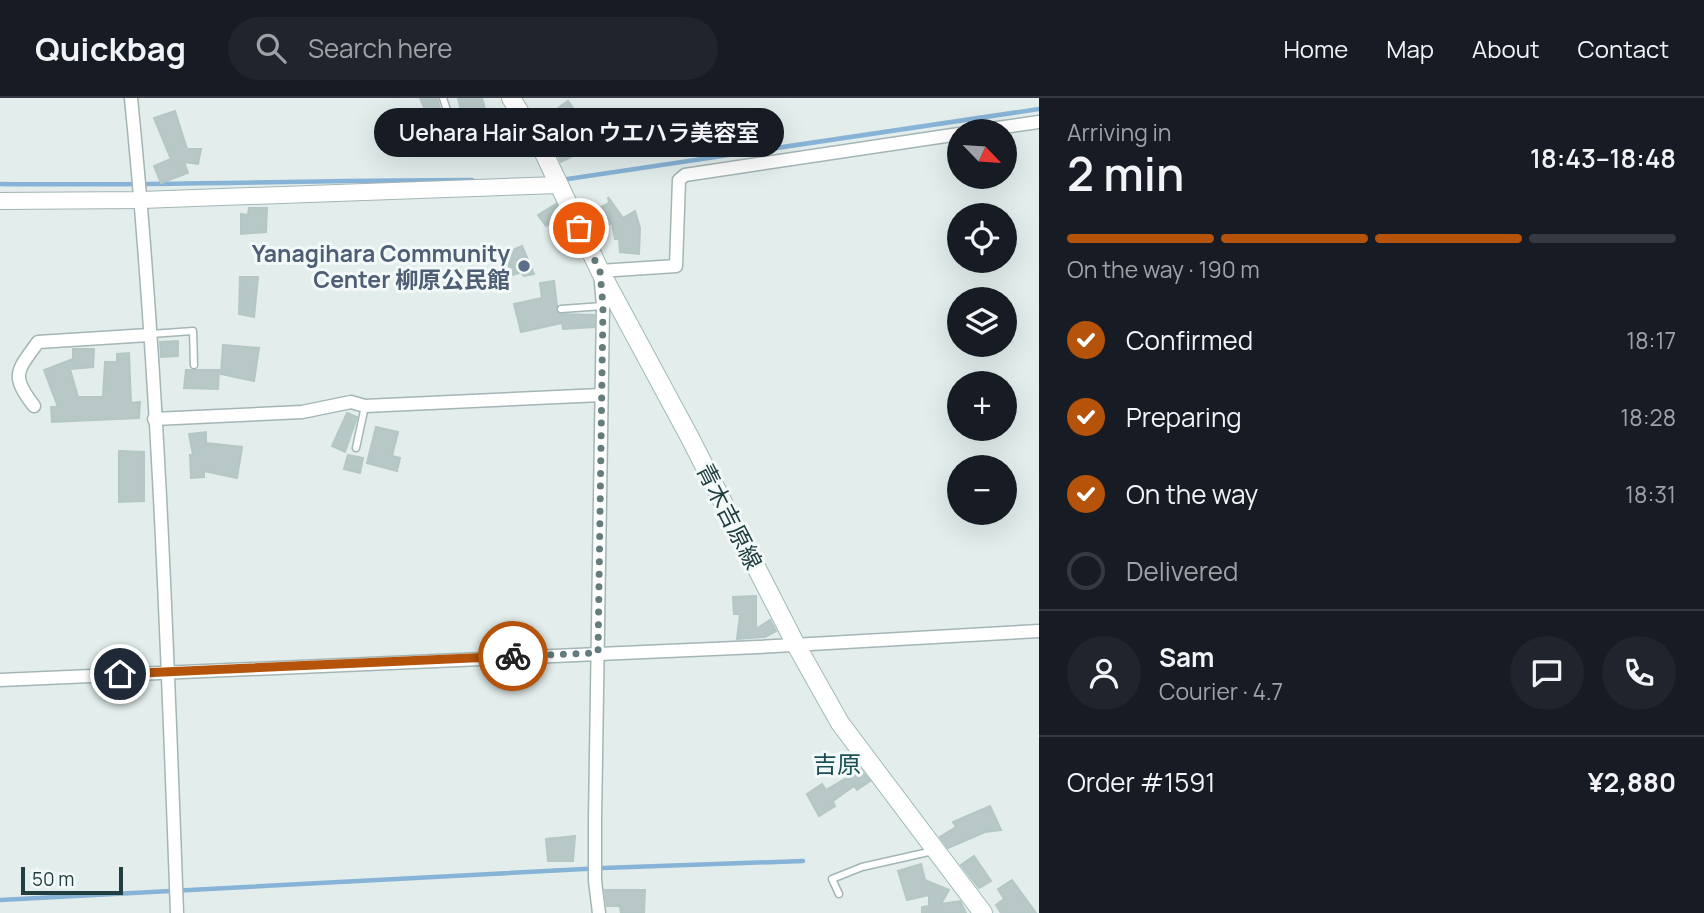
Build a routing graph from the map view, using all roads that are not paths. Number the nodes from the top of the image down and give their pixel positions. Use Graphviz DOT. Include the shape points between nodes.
graph roads {
  1 [pos="131,98"];
  2 [pos="443,98"];
  3 [pos="511,98"];
  4 [pos="447,110"];
  5 [pos="526,120"];
  6 [pos="1039,122"];
  7 [pos="468,123"];
  8 [pos="1017,125"];
  9 [pos="947,136"];
  10 [pos="558,186"];
  11 [pos="141,200"];
  12 [pos="0,201"];
  13 [pos="600,271"];
  14 [pos="603,306"];
  15 [pos="561,309"];
  16 [pos="149,335"];
  17 [pos="194,365"];
  18 [pos="601,395"];
  19 [pos="33,406"];
  20 [pos="366,406"];
  21 [pos="154,419"];
  22 [pos="356,448"];
  23 [pos="1039,631"];
  24 [pos="795,643"];
  25 [pos="598,653"];
  26 [pos="168,671"];
  27 [pos="0,680"];
  28 [pos="935,850"];
  29 [pos="839,894"];
  30 [pos="177,913"];
  31 [pos="599,913"];
  32 [pos="983,913"];
  1 -- 11 [label="street"];
  2 -- 4 [label="lane"];
  3 -- 5 [label="main road, 青木吉原線"];
  5 -- 7 [label="lane" via="500,126"];
  5 -- 10 [label="main road, 青木吉原線"];
  6 -- 8 [label="street"];
  9 -- 13 [label="street" via="685,175 679,180 676,266"];
  10 -- 11 [label="street"];
  10 -- 13 [label="main road, 青木吉原線"];
  11 -- 12 [label="street"];
  11 -- 16 [label="street"];
  13 -- 14 [label="street"];
  13 -- 24 [label="main road, 青木吉原線"];
  14 -- 15 [label="lane"];
  14 -- 18 [label="street"];
  16 -- 17 [label="lane" via="193,331"];
  16 -- 19 [label="street" via="38,342 19,369 19,387"];
  16 -- 21 [label="street"];
  18 -- 20 [label="street"];
  18 -- 25 [label="street"];
  20 -- 21 [label="street" via="351,402 302,412"];
  20 -- 22 [label="lane"];
  21 -- 26 [label="street"];
  23 -- 24 [label="street"];
  24 -- 25 [label="street"];
  24 -- 28 [label="main road, 青木吉原線" via="840,723"];
  25 -- 26 [label="street"];
  25 -- 31 [label="street" via="595,881"];
  26 -- 27 [label="street"];
  26 -- 30 [label="street"];
  28 -- 29 [label="lane" via="832,879"];
  28 -- 32 [label="main road, 青木吉原線"];
}
